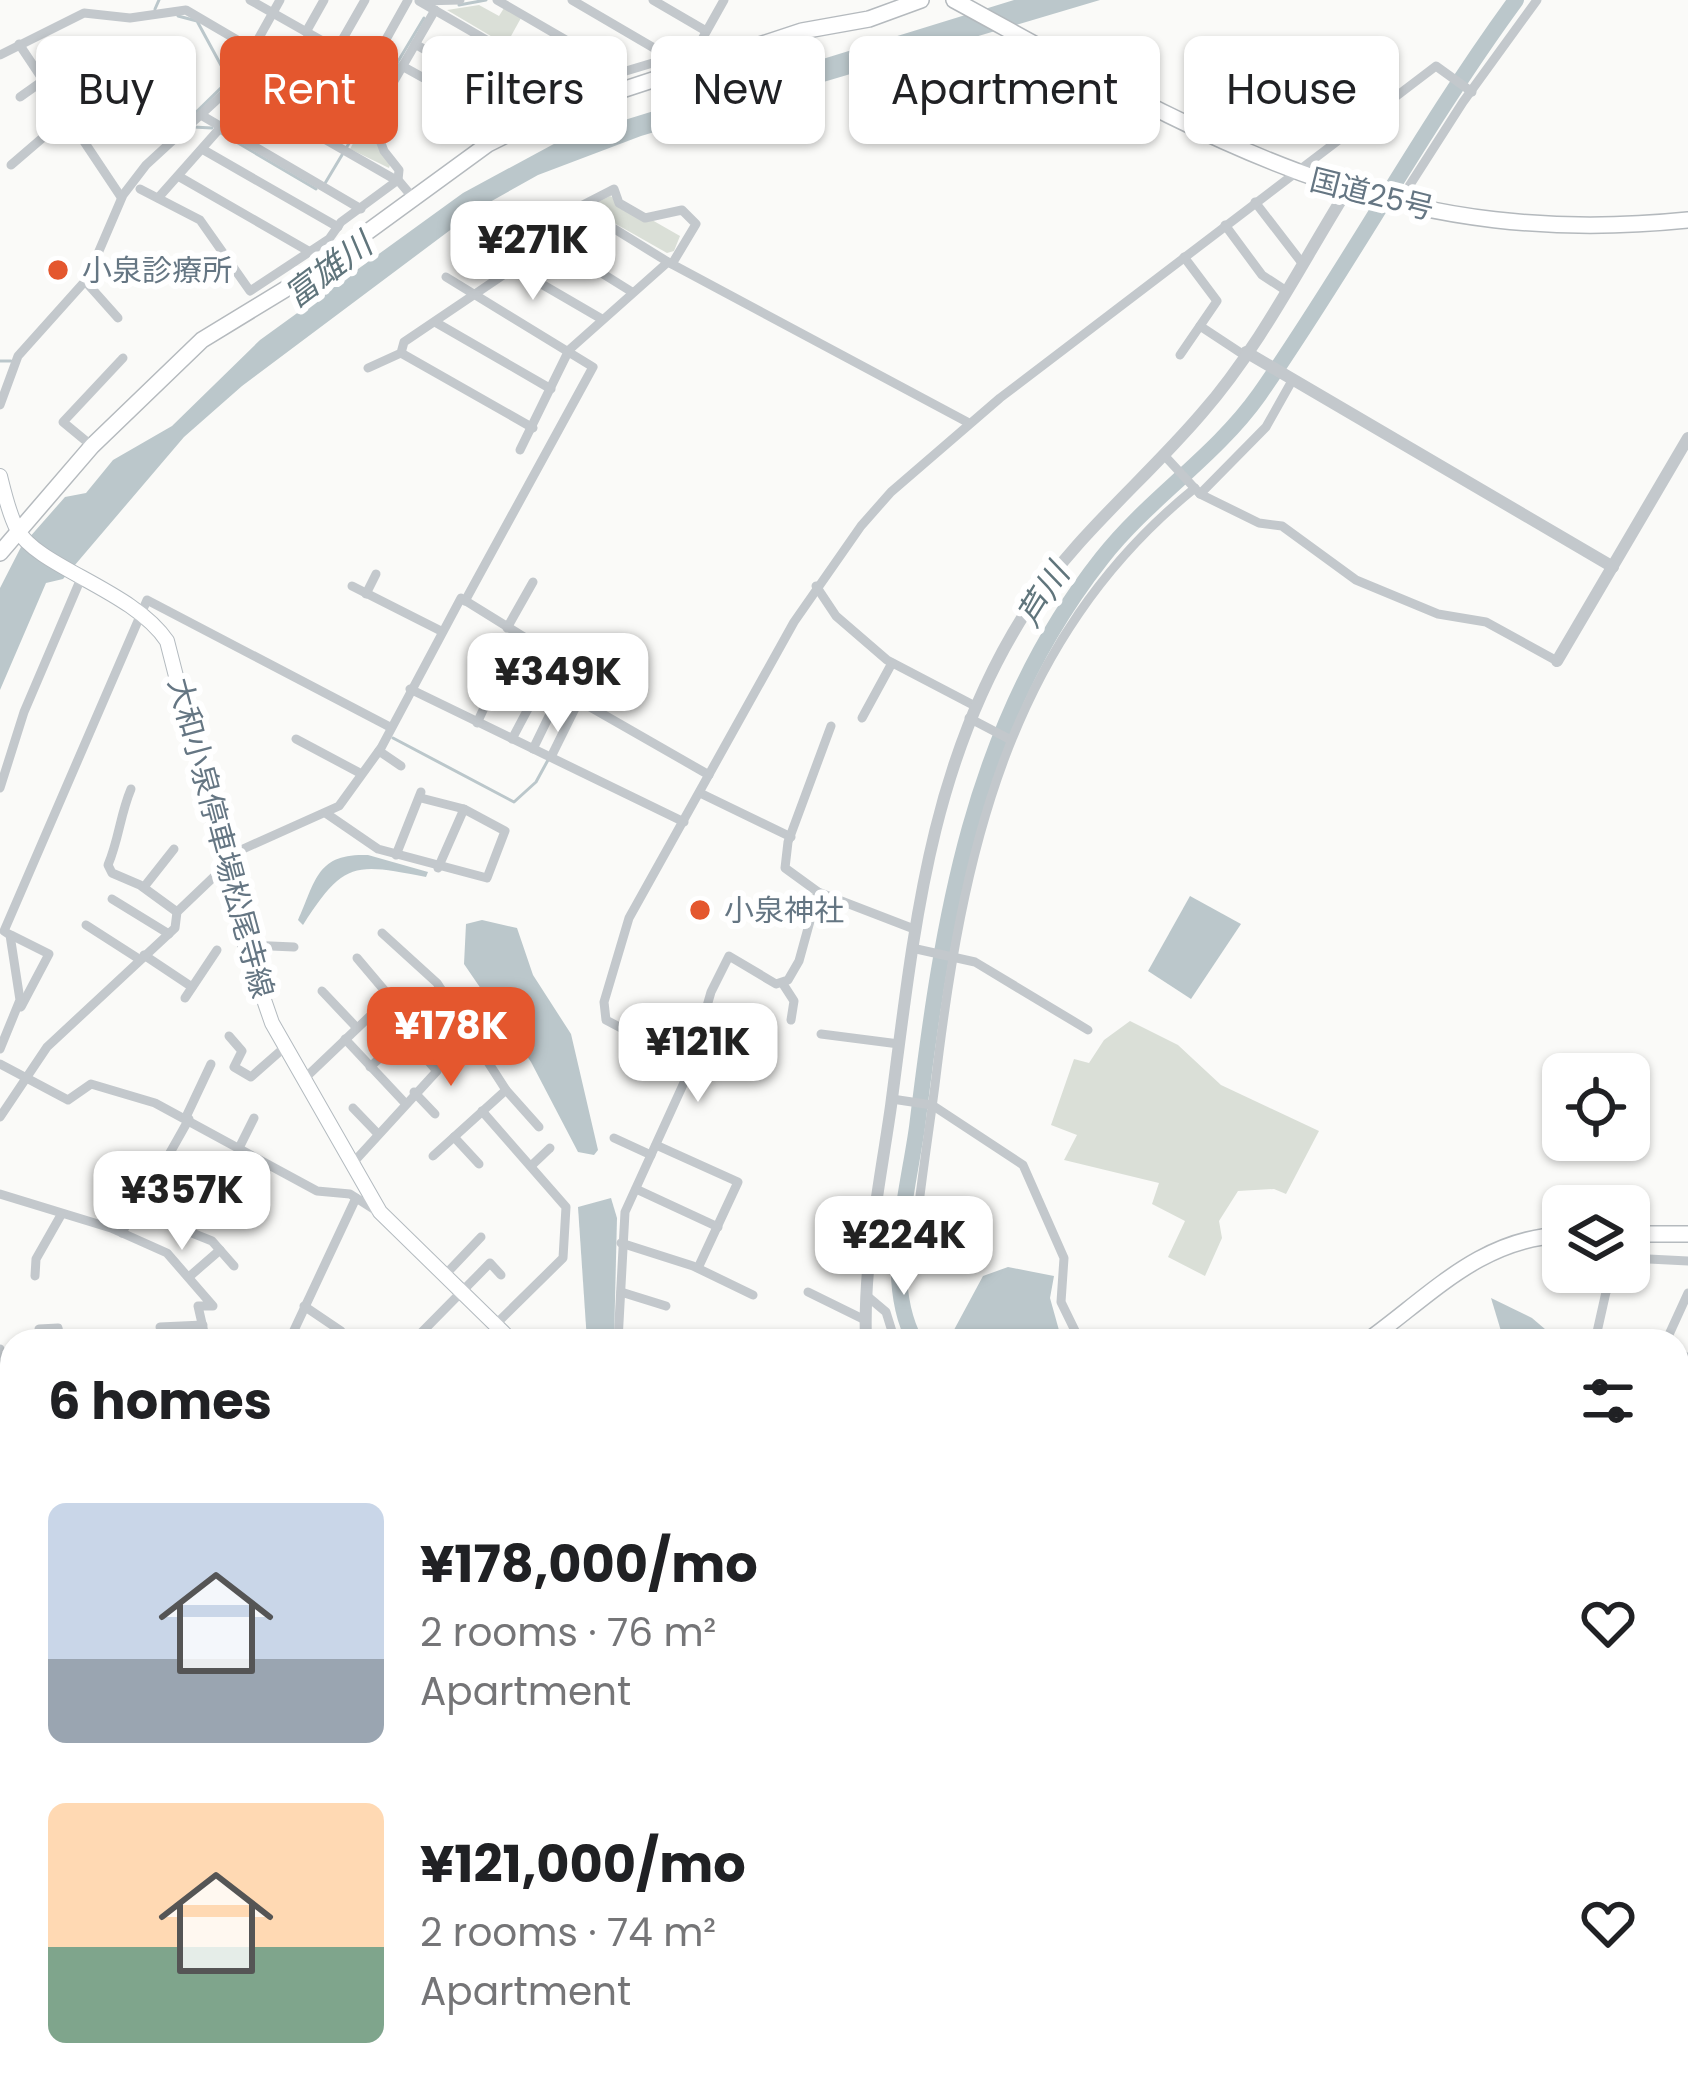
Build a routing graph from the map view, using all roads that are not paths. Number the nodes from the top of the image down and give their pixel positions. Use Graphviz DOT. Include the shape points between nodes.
graph roads {
  1 [pos="94,0"];
  2 [pos="250,0"];
  3 [pos="280,0"];
  4 [pos="324,0"];
  5 [pos="365,0"];
  6 [pos="415,0"];
  7 [pos="460,0"];
  8 [pos="497,0"];
  9 [pos="572,0"];
  10 [pos="653,0"];
  11 [pos="724,0"];
  12 [pos="921,0"];
  13 [pos="954,0"];
  14 [pos="1537,0"];
  15 [pos="189,5"];
  16 [pos="434,10"];
  17 [pos="98,12"];
  18 [pos="273,13"];
  19 [pos="706,31"];
  20 [pos="306,32"];
  21 [pos="234,36"];
  22 [pos="260,36"];
  23 [pos="313,36"];
  24 [pos="344,36"];
  25 [pos="391,36"];
  26 [pos="479,36"];
  27 [pos="559,36"];
  28 [pos="703,36"];
  29 [pos="20,44"];
  30 [pos="415,44"];
  31 [pos="651,46"];
  32 [pos="422,48"];
  33 [pos="0,55"];
  34 [pos="402,65"];
  35 [pos="36,68"];
  36 [pos="398,70"];
  37 [pos="422,77"];
  38 [pos="36,86"];
  39 [pos="627,88"];
  40 [pos="1471,91"];
  41 [pos="20,97"];
  42 [pos="220,97"];
  43 [pos="201,115"];
  44 [pos="219,130"];
  45 [pos="36,144"];
  46 [pos="90,144"];
  47 [pos="334,144"];
  48 [pos="381,144"];
  49 [pos="488,144"];
  50 [pos="202,149"];
  51 [pos="11,165"];
  52 [pos="1293,174"];
  53 [pos="178,176"];
  54 [pos="397,180"];
  55 [pos="140,189"];
  56 [pos="1346,192"];
  57 [pos="122,197"];
  58 [pos="158,198"];
  59 [pos="414,199"];
  60 [pos="1255,202"];
  61 [pos="1395,204"];
  62 [pos="361,209"];
  63 [pos="598,218"];
  64 [pos="1688,220"];
  65 [pos="1226,225"];
  66 [pos="338,227"];
  67 [pos="552,242"];
  68 [pos="310,252"];
  69 [pos="1184,257"];
  70 [pos="1302,263"];
  71 [pos="674,265"];
  72 [pos="514,268"];
  73 [pos="446,277"];
  74 [pos="88,284"];
  75 [pos="1285,290"];
  76 [pos="632,292"];
  77 [pos="475,295"];
  78 [pos="118,318"];
  79 [pos="600,318"];
  80 [pos="435,322"];
  81 [pos="1200,326"];
  82 [pos="569,350"];
  83 [pos="401,353"];
  84 [pos="1245,353"];
  85 [pos="1180,355"];
  86 [pos="123,358"];
  87 [pos="368,368"];
  88 [pos="1289,376"];
  89 [pos="551,389"];
  90 [pos="0,404"];
  91 [pos="969,423"];
  92 [pos="533,428"];
  93 [pos="1688,438"];
  94 [pos="92,446"];
  95 [pos="520,449"];
  96 [pos="1163,454"];
  97 [pos="0,476"];
  98 [pos="1196,489"];
  99 [pos="0,517"];
  100 [pos="21,533"];
  101 [pos="0,553"];
  102 [pos="1612,566"];
  103 [pos="376,574"];
  104 [pos="80,575"];
  105 [pos="533,581"];
  106 [pos="352,586"];
  107 [pos="817,586"];
  108 [pos="366,593"];
  109 [pos="465,601"];
  110 [pos="142,609"];
  111 [pos="507,628"];
  112 [pos="442,631"];
  113 [pos="518,635"];
  114 [pos="555,658"];
  115 [pos="1557,661"];
  116 [pos="892,663"];
  117 [pos="590,678"];
  118 [pos="640,681"];
  119 [pos="410,689"];
  120 [pos="578,700"];
  121 [pos="551,712"];
  122 [pos="972,712"];
  123 [pos="862,718"];
  124 [pos="478,723"];
  125 [pos="388,726"];
  126 [pos="831,726"];
  127 [pos="296,739"];
  128 [pos="512,740"];
  129 [pos="1011,740"];
  130 [pos="533,749"];
  131 [pos="379,751"];
  132 [pos="551,757"];
  133 [pos="401,766"];
  134 [pos="358,772"];
  135 [pos="709,775"];
  136 [pos="0,788"];
  137 [pos="131,789"];
  138 [pos="700,793"];
  139 [pos="464,809"];
  140 [pos="327,814"];
  141 [pos="684,822"];
  142 [pos="791,837"];
  143 [pos="174,849"];
  144 [pos="397,855"];
  145 [pos="227,863"];
  146 [pos="438,868"];
  147 [pos="144,887"];
  148 [pos="818,892"];
  149 [pos="112,898"];
  150 [pos="177,912"];
  151 [pos="86,925"];
  152 [pos="914,929"];
  153 [pos="382,933"];
  154 [pos="10,934"];
  155 [pos="169,934"];
  156 [pos="245,945"];
  157 [pos="294,946"];
  158 [pos="912,948"];
  159 [pos="217,950"];
  160 [pos="953,955"];
  161 [pos="142,957"];
  162 [pos="357,958"];
  163 [pos="783,985"];
  164 [pos="322,991"];
  165 [pos="443,991"];
  166 [pos="380,1006"];
  167 [pos="19,1012"];
  168 [pos="791,1020"];
  169 [pos="357,1028"];
  170 [pos="1088,1030"];
  171 [pos="404,1032"];
  172 [pos="821,1034"];
  173 [pos="229,1036"];
  174 [pos="345,1039"];
  175 [pos="899,1044"];
  176 [pos="285,1047"];
  177 [pos="0,1048"];
  178 [pos="0,1064"];
  179 [pos="211,1064"];
  180 [pos="691,1065"];
  181 [pos="370,1066"];
  182 [pos="25,1077"];
  183 [pos="303,1080"];
  184 [pos="506,1090"];
  185 [pos="414,1092"];
  186 [pos="892,1100"];
  187 [pos="405,1103"];
  188 [pos="932,1105"];
  189 [pos="353,1108"];
  190 [pos="482,1112"];
  191 [pos="436,1114"];
  192 [pos="0,1117"];
  193 [pos="187,1118"];
  194 [pos="254,1118"];
  195 [pos="538,1127"];
  196 [pos="378,1134"];
  197 [pos="454,1137"];
  198 [pos="614,1138"];
  199 [pos="239,1148"];
  200 [pos="550,1148"];
  201 [pos="653,1150"];
  202 [pos="433,1156"];
  203 [pos="479,1164"];
  204 [pos="351,1165"];
  205 [pos="531,1166"];
  206 [pos="137,1168"];
  207 [pos="636,1189"];
  208 [pos="1,1196"];
  209 [pos="356,1198"];
  210 [pos="380,1213"];
  211 [pos="61,1215"];
  212 [pos="718,1227"];
  213 [pos="122,1233"];
  214 [pos="1650,1234"];
  215 [pos="1688,1234"];
  216 [pos="1542,1236"];
  217 [pos="481,1238"];
  218 [pos="621,1243"];
  219 [pos="914,1249"];
  220 [pos="220,1250"];
  221 [pos="1650,1260"];
  222 [pos="1688,1261"];
  223 [pos="234,1266"];
  224 [pos="698,1268"];
  225 [pos="501,1275"];
  226 [pos="35,1276"];
  227 [pos="190,1276"];
  228 [pos="444,1276"];
  229 [pos="460,1292"];
  230 [pos="621,1292"];
  231 [pos="808,1292"];
  232 [pos="1688,1292"];
  233 [pos="1606,1293"];
  234 [pos="867,1296"];
  235 [pos="304,1306"];
  236 [pos="666,1306"];
  237 [pos="743,1306"];
  238 [pos="866,1320"];
  239 [pos="203,1325"];
  240 [pos="495,1325"];
  241 [pos="160,1327"];
  242 [pos="39,1329"];
  243 [pos="58,1329"];
  244 [pos="204,1329"];
  245 [pos="295,1329"];
  246 [pos="338,1329"];
  247 [pos="426,1329"];
  248 [pos="499,1329"];
  249 [pos="619,1329"];
  250 [pos="866,1329"];
  251 [pos="890,1329"];
  252 [pos="1074,1329"];
  253 [pos="1383,1329"];
  254 [pos="1598,1329"];
  255 [pos="1671,1329"];
  1 -- 17 [label="street"];
  2 -- 18 [label="street"];
  3 -- 18 [label="street"];
  4 -- 20 [label="street"];
  5 -- 24 [label="street"];
  6 -- 7 [label="street"];
  6 -- 16 [label="street"];
  6 -- 25 [label="street"];
  8 -- 27 [label="street"];
  9 -- 31 [label="street"];
  10 -- 19 [label="street"];
  11 -- 19 [label="street"];
  12 -- 39 [label="main road"];
  13 -- 52 [label="main road, 国道25号"];
  14 -- 40 [label="street"];
  15 -- 17 [label="street" via="130,18"];
  15 -- 21 [label="street"];
  16 -- 26 [label="street"];
  16 -- 30 [label="street"];
  17 -- 29 [label="street" via="71,16"];
  18 -- 20 [label="street"];
  18 -- 22 [label="street"];
  19 -- 28 [label="street"];
  20 -- 23 [label="street"];
  29 -- 33 [label="street"];
  29 -- 35 [label="street"];
  30 -- 32 [label="street"];
  30 -- 34 [label="street"];
  34 -- 36 [label="street"];
  34 -- 37 [label="street"];
  38 -- 41 [label="street"];
  40 -- 52 [label="street" via="1436,66"];
  40 -- 61 [label="street"];
  42 -- 43 [label="street"];
  43 -- 44 [label="street"];
  43 -- 57 [label="street"];
  44 -- 50 [label="street"];
  44 -- 62 [label="street"];
  45 -- 51 [label="street"];
  46 -- 57 [label="street"];
  47 -- 54 [label="street"];
  48 -- 54 [label="street"];
  49 -- 59 [label="main road"];
  50 -- 53 [label="street"];
  50 -- 66 [label="street"];
  52 -- 56 [label="main road, 国道25号"];
  52 -- 60 [label="street"];
  53 -- 58 [label="street"];
  53 -- 68 [label="street"];
  54 -- 59 [label="street"];
  54 -- 62 [label="street"];
  55 -- 58 [label="street"];
  56 -- 61 [label="main road, 国道25号"];
  56 -- 70 [label="street"];
  57 -- 74 [label="street"];
  58 -- 68 [label="street" via="200,220 250,291"];
  59 -- 94 [label="main road" via="211,333"];
  60 -- 65 [label="street"];
  60 -- 70 [label="street"];
  61 -- 64 [label="main road, 国道25号" via="1546,224"];
  62 -- 66 [label="street"];
  63 -- 67 [label="street"];
  63 -- 71 [label="street"];
  63 -- 71 [label="street" via="579,207 614,189 619,203 645,218 682,211 696,224"];
  65 -- 69 [label="street"];
  65 -- 75 [label="street" via="1262,275"];
  66 -- 68 [label="street"];
  67 -- 72 [label="street"];
  67 -- 76 [label="street"];
  69 -- 81 [label="street" via="1216,301"];
  69 -- 91 [label="street"];
  70 -- 75 [label="street"];
  71 -- 76 [label="street"];
  71 -- 91 [label="street"];
  72 -- 77 [label="street"];
  72 -- 79 [label="street"];
  73 -- 77 [label="street"];
  74 -- 78 [label="street"];
  74 -- 90 [label="street" via="18,356"];
  75 -- 84 [label="street"];
  76 -- 79 [label="street"];
  77 -- 80 [label="street"];
  77 -- 82 [label="street"];
  79 -- 82 [label="street"];
  80 -- 83 [label="street" via="404,342"];
  80 -- 89 [label="street"];
  81 -- 84 [label="street"];
  81 -- 85 [label="street"];
  82 -- 89 [label="street"];
  82 -- 109 [label="street" via="592,371"];
  83 -- 87 [label="street"];
  83 -- 92 [label="street"];
  84 -- 88 [label="street"];
  84 -- 96 [label="street"];
  86 -- 94 [label="street" via="63,422"];
  88 -- 98 [label="street" via="1266,427"];
  88 -- 102 [label="street"];
  89 -- 92 [label="street"];
  91 -- 107 [label="street" via="891,492"];
  92 -- 95 [label="street"];
  93 -- 102 [label="street"];
  94 -- 100 [label="main road"];
  96 -- 98 [label="street"];
  96 -- 122 [label="street" via="1042,587"];
  97 -- 100 [label="main road"];
  98 -- 115 [label="street" via="1259,523 1282,526 1356,580 1438,614 1486,622"];
  98 -- 129 [label="street" via="1136,538 1086,600"];
  99 -- 100 [label="street"];
  100 -- 101 [label="main road"];
  100 -- 104 [label="main road, 大和小泉停車場松尾寺線"];
  102 -- 115 [label="street"];
  103 -- 108 [label="street"];
  104 -- 110 [label="main road, 大和小泉停車場松尾寺線"];
  104 -- 136 [label="street"];
  105 -- 111 [label="street"];
  106 -- 108 [label="street"];
  107 -- 116 [label="street" via="836,616"];
  107 -- 135 [label="street"];
  108 -- 112 [label="street"];
  109 -- 111 [label="street"];
  109 -- 112 [label="street"];
  110 -- 125 [label="street" via="147,600"];
  110 -- 145 [label="main road, 大和小泉停車場松尾寺線" via="174,657"];
  110 -- 154 [label="street" via="4,931"];
  111 -- 113 [label="street"];
  112 -- 119 [label="street"];
  113 -- 114 [label="street"];
  113 -- 124 [label="street"];
  114 -- 117 [label="street"];
  114 -- 128 [label="street"];
  116 -- 122 [label="street"];
  116 -- 123 [label="street"];
  117 -- 118 [label="street" via="629,693"];
  117 -- 120 [label="street"];
  119 -- 124 [label="street"];
  119 -- 125 [label="street"];
  120 -- 132 [label="street"];
  120 -- 135 [label="street"];
  121 -- 130 [label="street"];
  122 -- 129 [label="street"];
  122 -- 152 [label="street" via="932,826"];
  124 -- 128 [label="street"];
  125 -- 131 [label="street"];
  126 -- 142 [label="street"];
  127 -- 134 [label="street"];
  128 -- 130 [label="street"];
  129 -- 160 [label="street" via="978,825"];
  130 -- 132 [label="street"];
  131 -- 133 [label="street"];
  131 -- 134 [label="street"];
  132 -- 141 [label="street"];
  134 -- 140 [label="street"];
  135 -- 138 [label="street"];
  137 -- 147 [label="street" via="108,865"];
  138 -- 141 [label="street"];
  138 -- 142 [label="street"];
  139 -- 144 [label="street" via="421,795"];
  139 -- 146 [label="street"];
  139 -- 146 [label="street" via="505,831 491,874 476,879"];
  140 -- 144 [label="street"];
  140 -- 145 [label="street"];
  141 -- 180 [label="street" via="629,918 604,1012 614,1028"];
  142 -- 148 [label="street" via="785,868"];
  143 -- 147 [label="street"];
  144 -- 146 [label="street"];
  145 -- 150 [label="street"];
  145 -- 156 [label="main road, 大和小泉停車場松尾寺線"];
  147 -- 150 [label="street"];
  148 -- 152 [label="street"];
  148 -- 163 [label="street" via="799,961"];
  149 -- 155 [label="street"];
  150 -- 155 [label="street"];
  151 -- 161 [label="street"];
  152 -- 158 [label="street"];
  153 -- 165 [label="street"];
  154 -- 167 [label="street"];
  154 -- 167 [label="street" via="49,954"];
  155 -- 161 [label="street"];
  156 -- 157 [label="street"];
  156 -- 176 [label="main road, 大和小泉停車場松尾寺線"];
  158 -- 160 [label="street"];
  158 -- 175 [label="street"];
  159 -- 161 [label="street" via="188,992"];
  160 -- 170 [label="street"];
  160 -- 188 [label="street"];
  161 -- 182 [label="street"];
  162 -- 166 [label="street" via="390,997"];
  163 -- 168 [label="street" via="794,1001"];
  163 -- 180 [label="street" via="729,956"];
  164 -- 169 [label="street"];
  165 -- 171 [label="street"];
  165 -- 184 [label="street"];
  166 -- 169 [label="street"];
  166 -- 171 [label="street"];
  167 -- 177 [label="street"];
  169 -- 174 [label="street"];
  171 -- 181 [label="street"];
  171 -- 185 [label="street" via="437,1071"];
  172 -- 175 [label="street"];
  173 -- 176 [label="street" via="242,1051 234,1067 251,1077"];
  174 -- 181 [label="street"];
  174 -- 183 [label="street"];
  175 -- 186 [label="street"];
  176 -- 183 [label="main road, 大和小泉停車場松尾寺線"];
  178 -- 182 [label="street"];
  179 -- 193 [label="street"];
  180 -- 201 [label="street"];
  181 -- 187 [label="street"];
  182 -- 192 [label="street"];
  182 -- 193 [label="street" via="60,1098 92,1084"];
  183 -- 204 [label="main road, 大和小泉停車場松尾寺線"];
  184 -- 190 [label="street"];
  184 -- 195 [label="street"];
  185 -- 187 [label="street"];
  185 -- 191 [label="street"];
  186 -- 188 [label="street"];
  186 -- 234 [label="street"];
  187 -- 196 [label="street"];
  188 -- 219 [label="street"];
  188 -- 252 [label="street" via="1023,1165 1064,1258 1060,1302"];
  189 -- 196 [label="street"];
  190 -- 197 [label="street"];
  190 -- 205 [label="street"];
  193 -- 199 [label="street"];
  193 -- 206 [label="street" via="158,1174"];
  194 -- 199 [label="street"];
  196 -- 204 [label="street"];
  197 -- 202 [label="street"];
  197 -- 203 [label="street"];
  198 -- 201 [label="street"];
  199 -- 209 [label="street" via="323,1194"];
  200 -- 205 [label="street"];
  201 -- 207 [label="street"];
  201 -- 212 [label="street" via="738,1182"];
  204 -- 210 [label="main road, 大和小泉停車場松尾寺線"];
  205 -- 240 [label="street" via="566,1207 566,1249"];
  207 -- 212 [label="street"];
  207 -- 218 [label="street"];
  208 -- 211 [label="street"];
  209 -- 210 [label="street"];
  209 -- 235 [label="street"];
  210 -- 228 [label="main road, 大和小泉停車場松尾寺線"];
  211 -- 213 [label="street"];
  211 -- 226 [label="street" via="36,1258"];
  212 -- 224 [label="street"];
  213 -- 220 [label="street" via="140,1212"];
  213 -- 227 [label="street" via="167,1253"];
  214 -- 215 [label="main road"];
  216 -- 253 [label="main road" via="1479,1256"];
  217 -- 228 [label="street"];
  218 -- 224 [label="street"];
  218 -- 230 [label="street"];
  220 -- 223 [label="street"];
  220 -- 227 [label="street"];
  221 -- 222 [label="street"];
  224 -- 237 [label="street" via="751,1294"];
  225 -- 229 [label="street" via="490,1263"];
  227 -- 239 [label="street" via="213,1306 198,1306"];
  228 -- 229 [label="main road, 大和小泉停車場松尾寺線"];
  229 -- 240 [label="main road, 大和小泉停車場松尾寺線"];
  229 -- 247 [label="street"];
  230 -- 236 [label="street"];
  230 -- 249 [label="street"];
  231 -- 238 [label="street"];
  232 -- 255 [label="street"];
  233 -- 254 [label="street"];
  234 -- 238 [label="street"];
  234 -- 251 [label="street" via="881,1304"];
  235 -- 245 [label="street"];
  235 -- 246 [label="street"];
  238 -- 250 [label="street"];
  239 -- 241 [label="street"];
  239 -- 244 [label="street"];
  240 -- 248 [label="main road, 大和小泉停車場松尾寺線"];
  242 -- 243 [label="street"];
}
